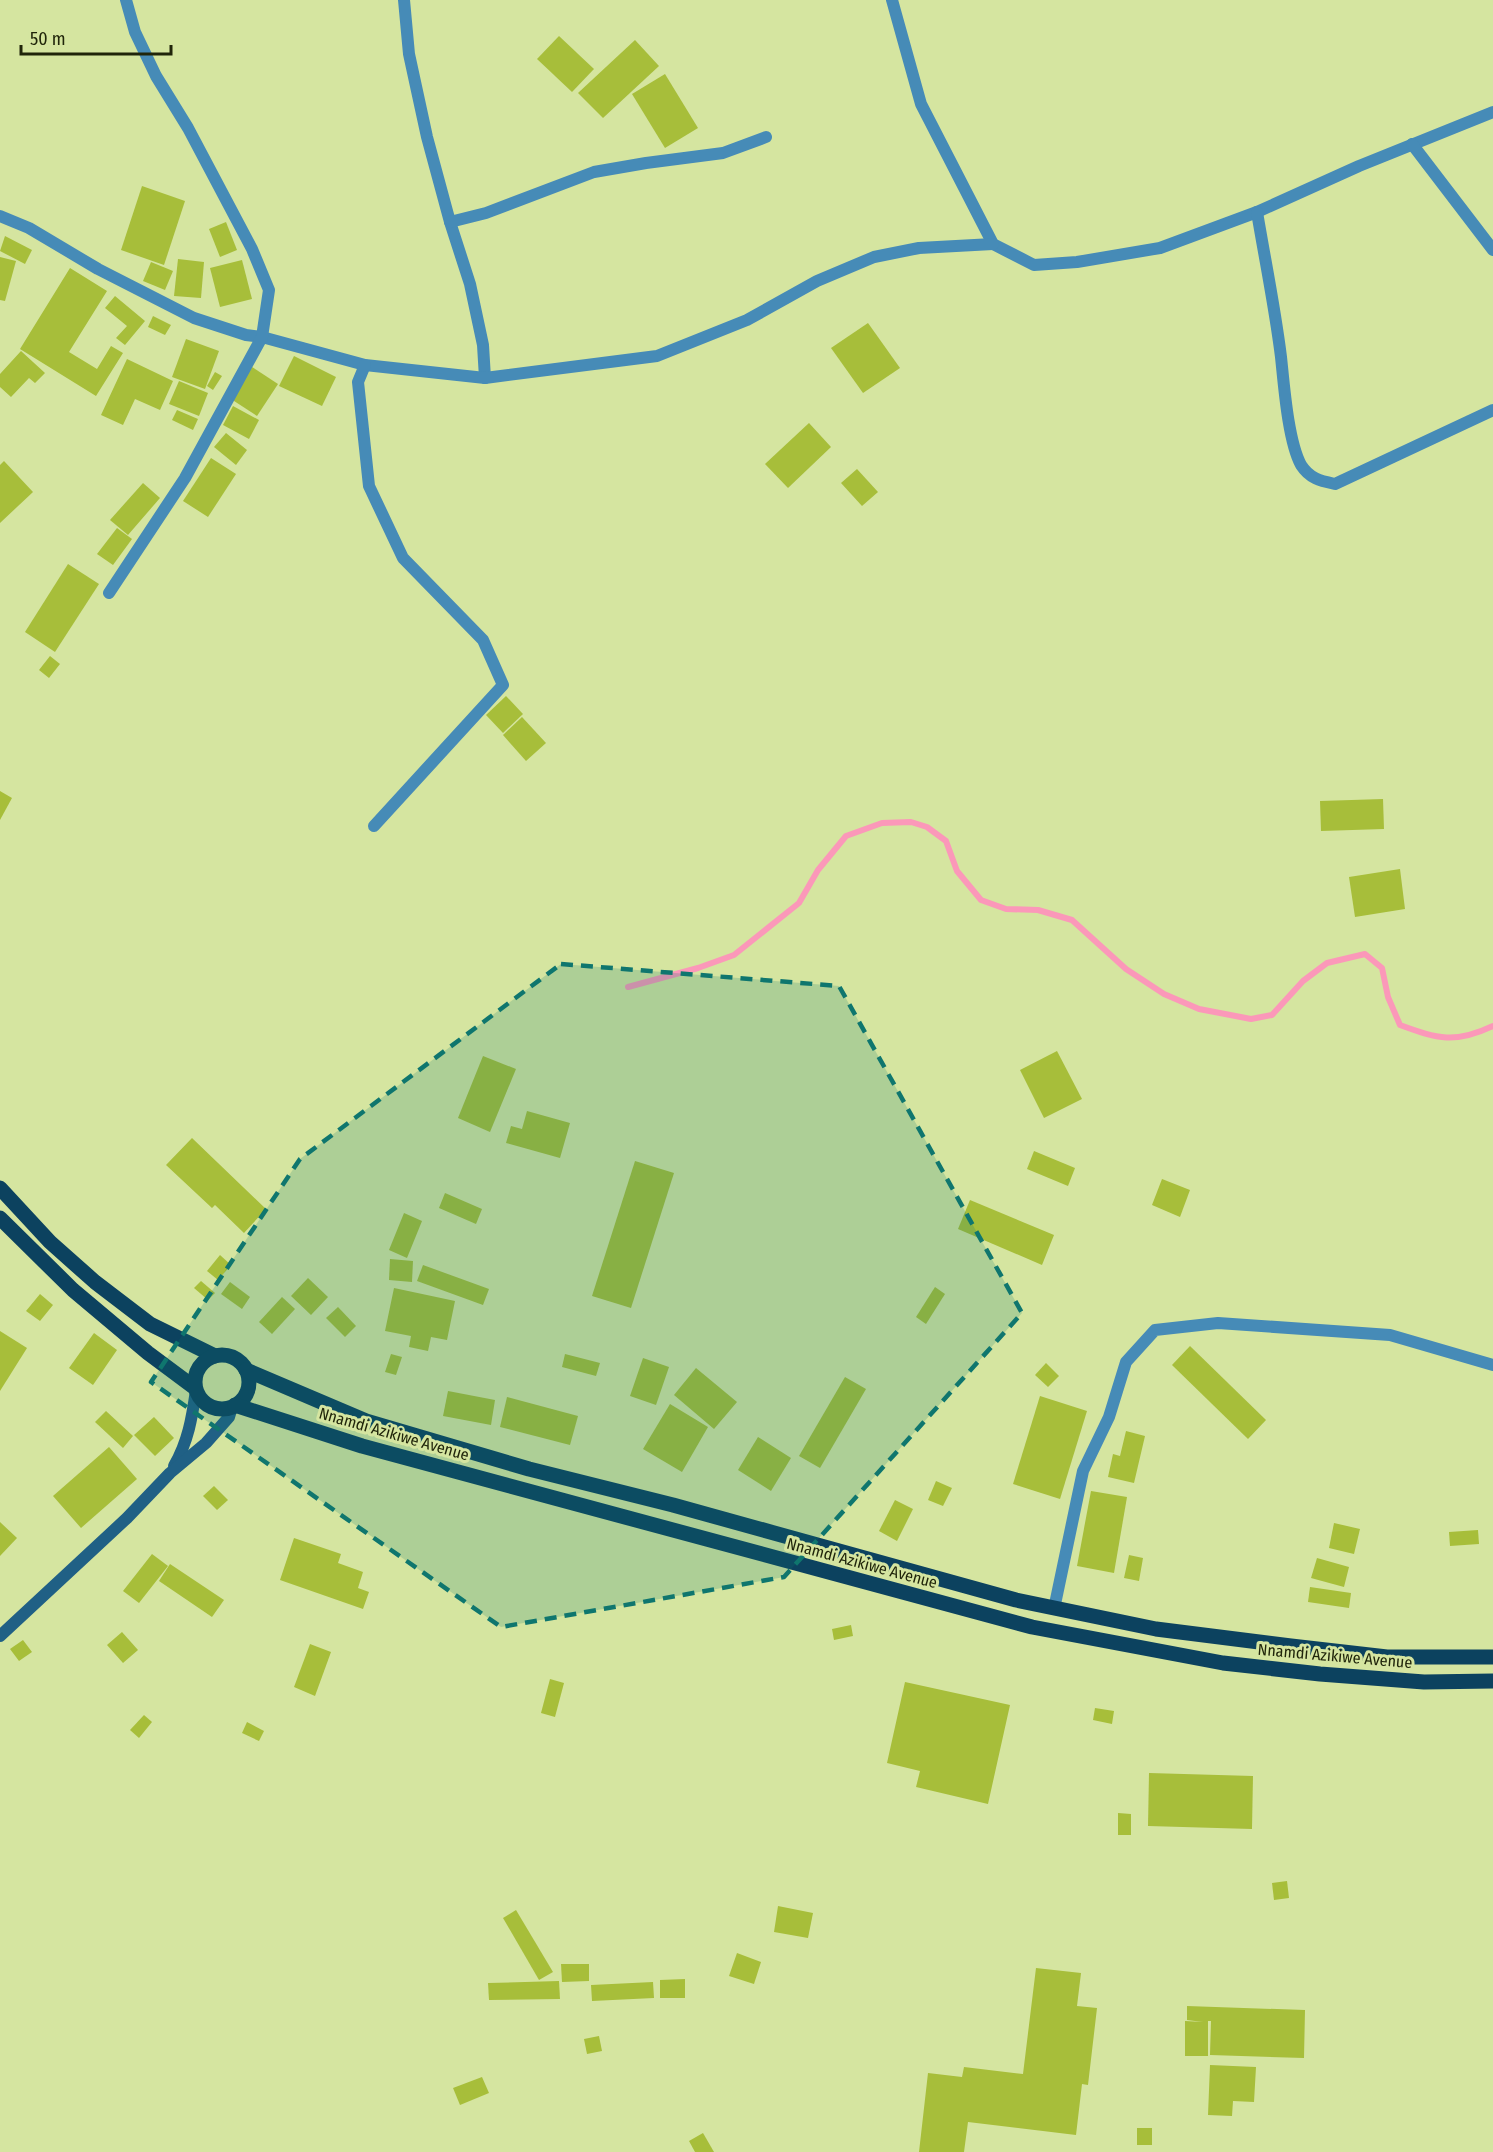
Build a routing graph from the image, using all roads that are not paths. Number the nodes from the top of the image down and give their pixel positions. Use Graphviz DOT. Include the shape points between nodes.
graph roads {
  1 [pos="126,0"];
  2 [pos="404,0"];
  3 [pos="892,0"];
  4 [pos="1493,112"];
  5 [pos="766,136"];
  6 [pos="1412,144"];
  7 [pos="1257,212"];
  8 [pos="0,216"];
  9 [pos="450,222"];
  10 [pos="993,244"];
  11 [pos="1493,250"];
  12 [pos="262,337"];
  13 [pos="365,365"];
  14 [pos="485,378"];
  15 [pos="1493,410"];
  16 [pos="109,593"];
  17 [pos="374,826"];
  18 [pos="0,1188"];
  19 [pos="0,1218"];
  20 [pos="215,1356"];
  21 [pos="1493,1365"];
  22 [pos="246,1370"];
  23 [pos="196,1389"];
  24 [pos="233,1406"];
  25 [pos="170,1473"];
  26 [pos="1054,1609"];
  27 [pos="0,1636"];
  28 [pos="1493,1657"];
  29 [pos="1493,1681"];
  1 -- 12 [label="street" via="135,32 156,76 252,249 269,290"];
  2 -- 9 [label="street" via="409,54"];
  3 -- 10 [label="street" via="921,104"];
  4 -- 6 [label="street"];
  5 -- 9 [label="street" via="723,153 594,172 486,213"];
  6 -- 7 [label="street"];
  6 -- 11 [label="street"];
  7 -- 10 [label="street" via="1160,248 1077,262 1034,265"];
  7 -- 15 [label="street" via="1293,440 1301,465 1315,480 1335,484"];
  8 -- 12 [label="street" via="194,318"];
  9 -- 14 [label="street" via="470,284 483,345"];
  10 -- 14 [label="street" via="920,248 874,257 817,281 747,320 657,356"];
  12 -- 13 [label="street"];
  12 -- 16 [label="street" via="185,478"];
  13 -- 14 [label="street"];
  13 -- 17 [label="street" via="358,382 369,486 403,558 483,640 503,685"];
  18 -- 20 [label="main road" via="50,1242 95,1282 150,1324"];
  19 -- 23 [label="main road" via="73,1290"];
  20 -- 22 [label="main road" via="229,1356"];
  20 -- 23 [label="main road" via="200,1367"];
  21 -- 26 [label="street" via="1390,1335 1218,1323 1155,1330 1126,1362 1109,1417 1083,1471"];
  22 -- 24 [label="main road" via="249,1386"];
  22 -- 26 [label="main road, Nnamdi Azikiwe Avenue" via="366,1421 529,1469"];
  23 -- 24 [label="main road" via="206,1404 218,1408"];
  23 -- 25 [label="main road" via="183,1451"];
  24 -- 25 [label="main road" via="219,1430"];
  24 -- 29 [label="main road, Nnamdi Azikiwe Avenue" via="362,1446 1032,1627 1223,1663 1424,1682"];
  25 -- 27 [label="main road"];
  26 -- 28 [label="main road, Nnamdi Azikiwe Avenue" via="1156,1629 1387,1657"];
}
